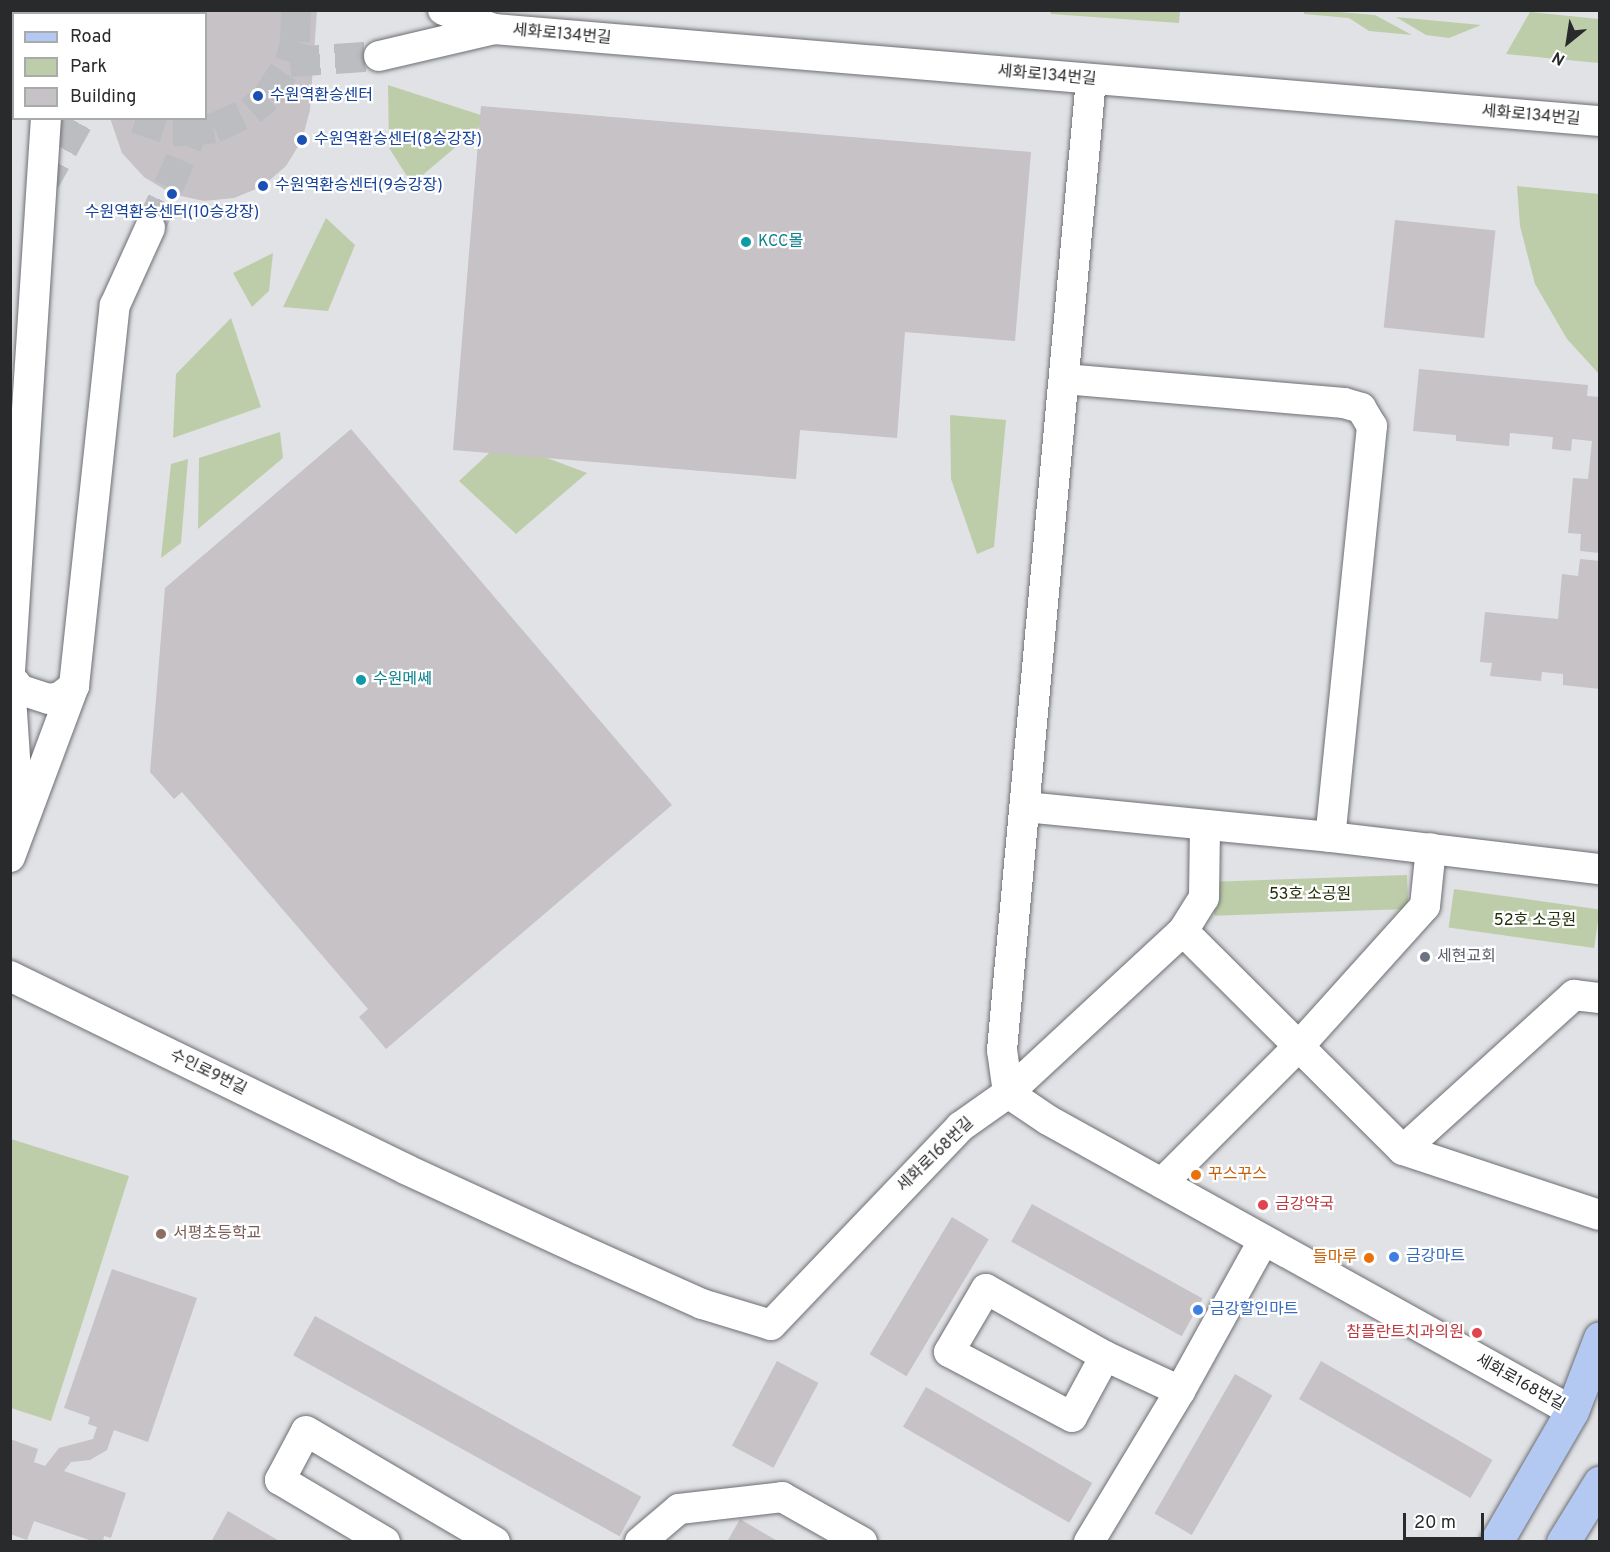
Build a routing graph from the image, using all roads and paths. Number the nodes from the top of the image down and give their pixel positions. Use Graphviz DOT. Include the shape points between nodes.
graph roads {
  1 [pos="443,10"];
  2 [pos="494,29"];
  3 [pos="379,56"];
  4 [pos="1091,80"];
  5 [pos="46,120"];
  6 [pos="1599,121"];
  7 [pos="150,228"];
  8 [pos="1064,379"];
  9 [pos="10,671"];
  10 [pos="10,677"];
  11 [pos="10,682"];
  12 [pos="74,686"];
  13 [pos="1025,807"];
  14 [pos="1205,826"];
  15 [pos="1330,837"];
  16 [pos="15,844"];
  17 [pos="1431,848"];
  18 [pos="1599,869"];
  19 [pos="1183,931"];
  20 [pos="10,976"];
  21 [pos="1599,998"];
  22 [pos="1299,1046"];
  23 [pos="1008,1093"];
  24 [pos="1403,1150"];
  25 [pos="405,1169"];
  26 [pos="1162,1183"];
  27 [pos="1599,1215"];
  28 [pos="1263,1241"];
  29 [pos="1599,1338"];
  30 [pos="1105,1356"];
  31 [pos="1180,1391"];
  32 [pos="1572,1411"];
  33 [pos="1599,1482"];
  34 [pos="385,1542"];
  35 [pos="495,1542"];
  36 [pos="640,1542"];
  37 [pos="862,1542"];
  38 [pos="1089,1542"];
  39 [pos="1496,1542"];
  40 [pos="1563,1542"];
  1 -- 2 [label="street"];
  2 -- 3 [label="street"];
  2 -- 4 [label="street, 세화로134번길"];
  4 -- 6 [label="street, 세화로134번길"];
  4 -- 8 [label="street"];
  5 -- 9 [label="street"];
  7 -- 12 [label="street" via="115,304"];
  8 -- 13 [label="street"];
  8 -- 15 [label="street" via="1344,404 1361,408 1372,426"];
  10 -- 12 [label="street" via="21,690 49,699 60,697"];
  11 -- 16 [label="street"];
  12 -- 16 [label="street"];
  13 -- 14 [label="street"];
  13 -- 23 [label="street" via="1002,1050"];
  14 -- 15 [label="street"];
  14 -- 19 [label="street" via="1204,898"];
  15 -- 17 [label="street"];
  17 -- 18 [label="street"];
  17 -- 22 [label="street" via="1425,906"];
  19 -- 22 [label="street"];
  19 -- 23 [label="street"];
  20 -- 25 [label="street, 수인로9번길"];
  21 -- 24 [label="street" via="1575,995"];
  22 -- 24 [label="street"];
  22 -- 26 [label="street"];
  23 -- 25 [label="street, 세화로168번길" via="960,1127 771,1325 702,1304"];
  23 -- 26 [label="street, 세화로168번길"];
  24 -- 27 [label="street"];
  26 -- 28 [label="street, 세화로168번길"];
  28 -- 31 [label="street"];
  28 -- 32 [label="street, 세화로168번길"];
  29 -- 32 [label="main road"];
  30 -- 30 [label="street" via="986,1289 949,1352 1072,1417"];
  30 -- 31 [label="street"];
  31 -- 38 [label="street"];
  32 -- 39 [label="main road"];
  33 -- 40 [label="main road"];
  34 -- 35 [label="street" via="280,1480 306,1431"];
  36 -- 37 [label="street" via="679,1509 782,1497"];
}
